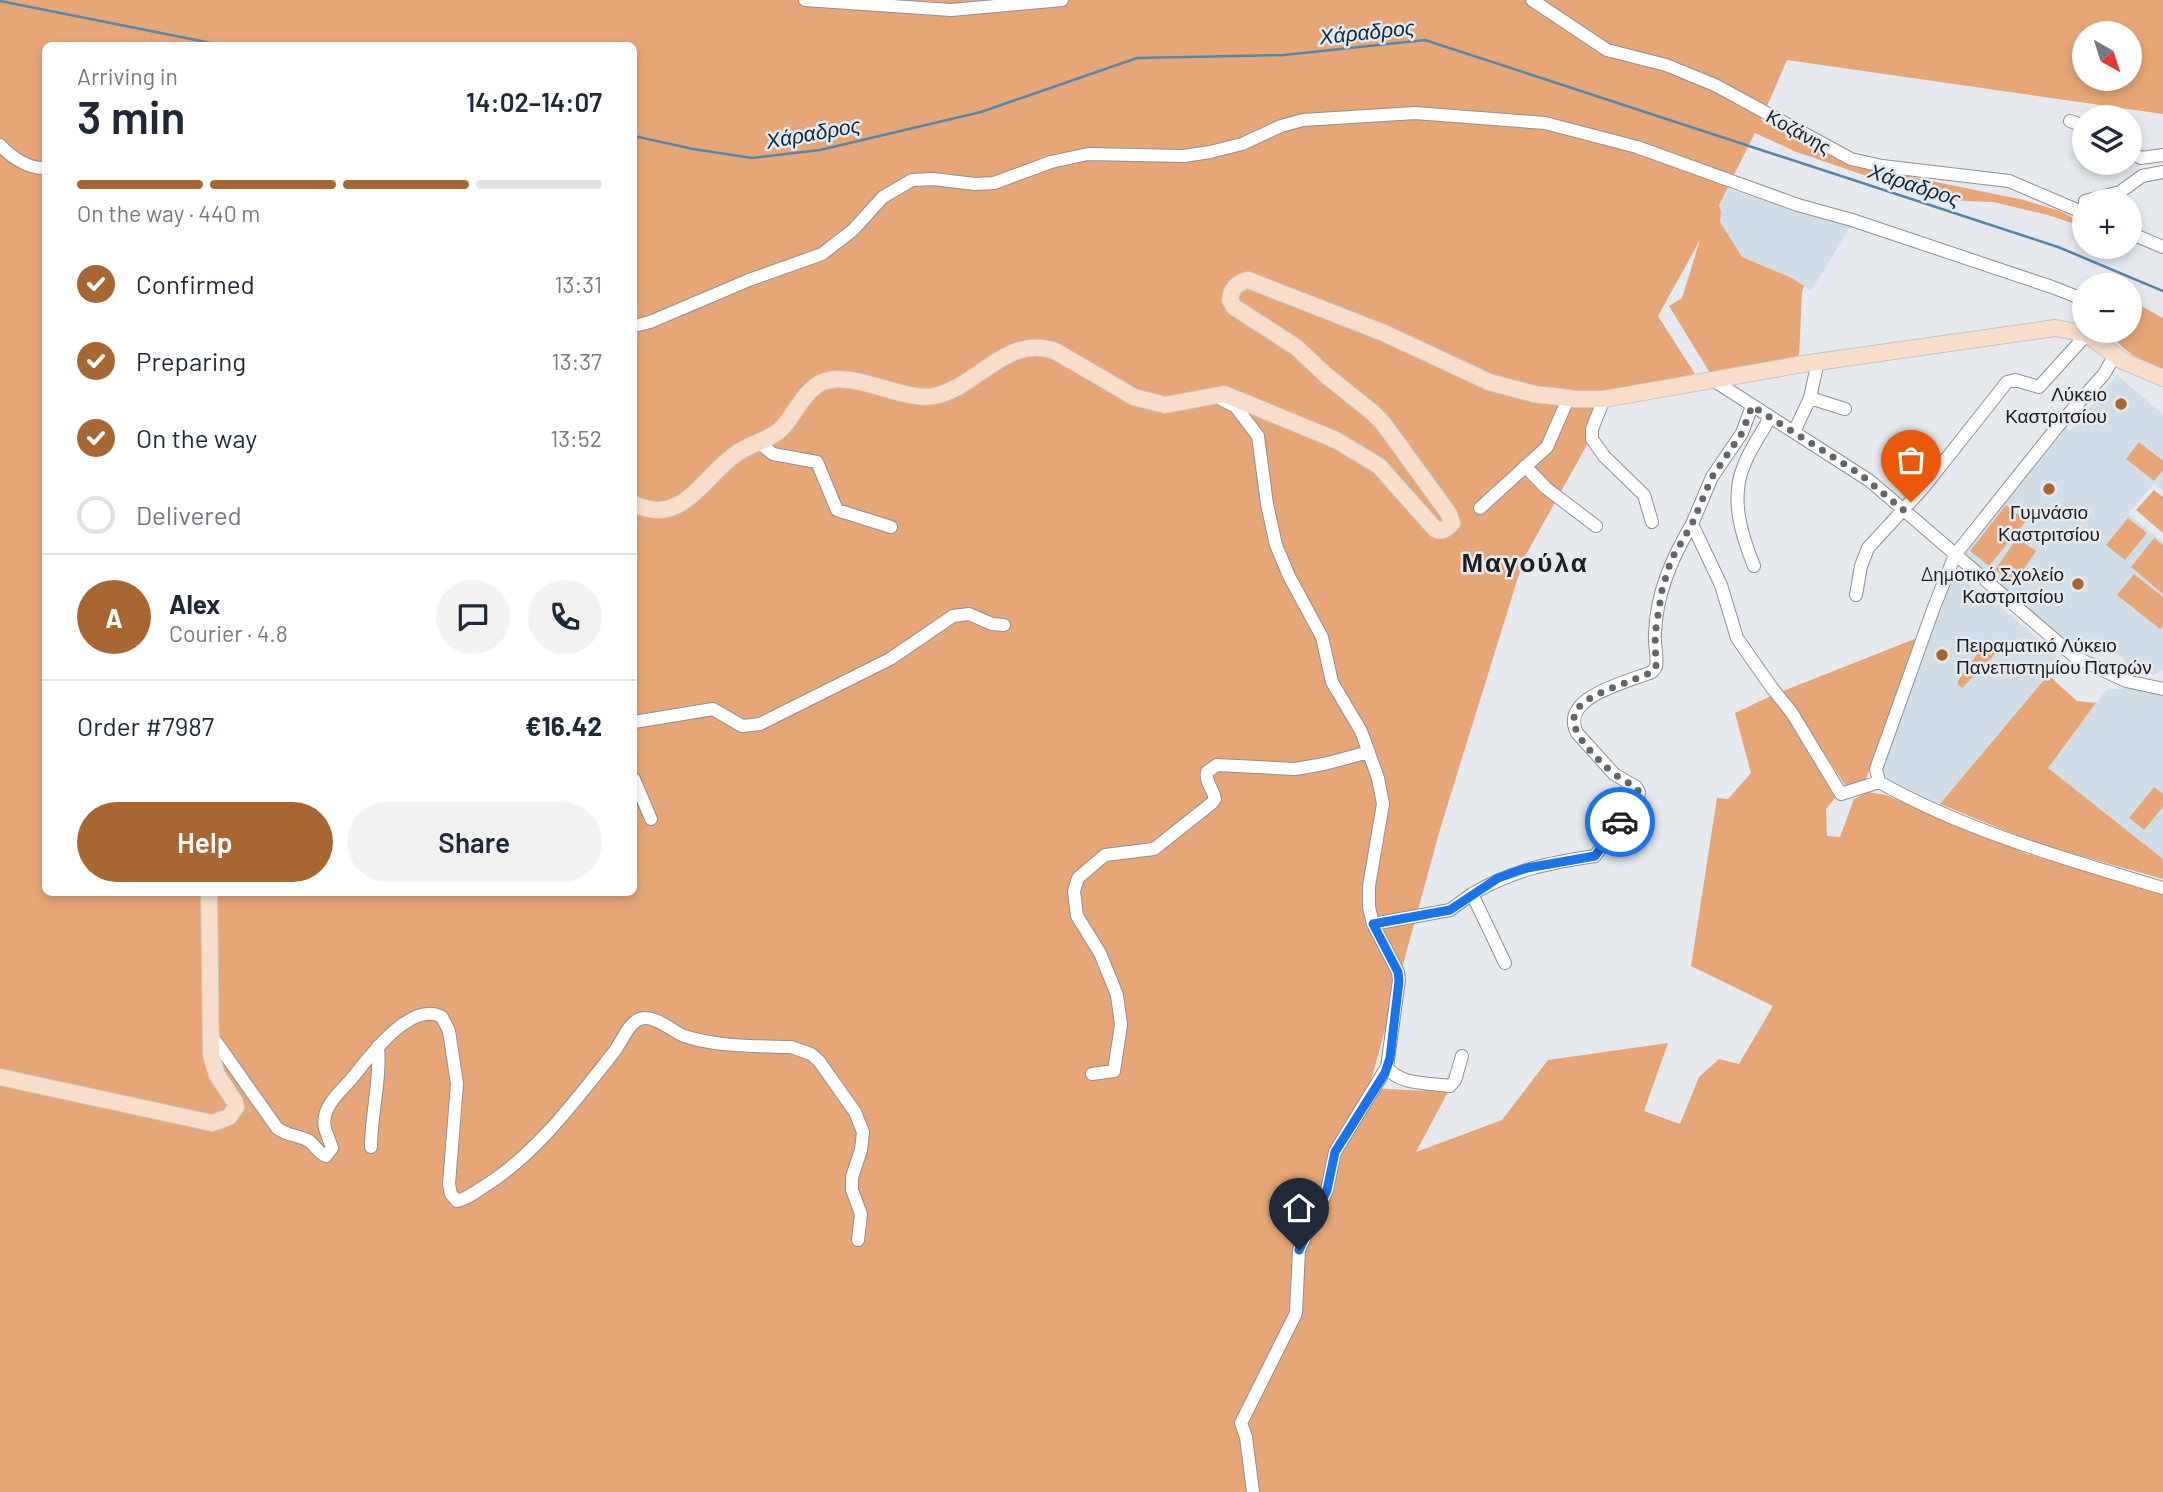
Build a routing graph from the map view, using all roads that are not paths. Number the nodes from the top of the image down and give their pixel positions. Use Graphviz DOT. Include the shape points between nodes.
graph roads {
  1 [pos="805,0"];
  2 [pos="1062,0"];
  3 [pos="1532,0"];
  4 [pos="0,145"];
  5 [pos="2163,155"];
  6 [pos="2142,158"];
  7 [pos="42,168"];
  8 [pos="2163,172"];
  9 [pos="2124,189"];
  10 [pos="2072,203"];
  11 [pos="2142,238"];
  12 [pos="2163,247"];
  13 [pos="2072,295"];
  14 [pos="637,325"];
  15 [pos="2072,329"];
  16 [pos="2089,343"];
  17 [pos="2104,343"];
  18 [pos="2115,355"];
  19 [pos="1818,361"];
  20 [pos="2130,365"];
  21 [pos="2163,378"];
  22 [pos="1713,380"];
  23 [pos="2163,389"];
  24 [pos="1213,395"];
  25 [pos="1810,398"];
  26 [pos="1568,399"];
  27 [pos="1604,400"];
  28 [pos="1752,406"];
  29 [pos="1845,409"];
  30 [pos="1770,417"];
  31 [pos="1794,432"];
  32 [pos="758,442"];
  33 [pos="1525,466"];
  34 [pos="637,506"];
  35 [pos="1480,508"];
  36 [pos="1903,510"];
  37 [pos="1653,522"];
  38 [pos="1692,524"];
  39 [pos="1596,526"];
  40 [pos="891,527"];
  41 [pos="1955,555"];
  42 [pos="1754,566"];
  43 [pos="1856,595"];
  44 [pos="1004,625"];
  45 [pos="2163,689"];
  46 [pos="637,722"];
  47 [pos="1369,752"];
  48 [pos="1879,782"];
  49 [pos="637,786"];
  50 [pos="651,819"];
  51 [pos="2163,888"];
  52 [pos="1472,894"];
  53 [pos="209,896"];
  54 [pos="1373,924"];
  55 [pos="1505,963"];
  56 [pos="209,1037"];
  57 [pos="378,1046"];
  58 [pos="1462,1056"];
  59 [pos="1387,1067"];
  60 [pos="1092,1074"];
  61 [pos="0,1077"];
  62 [pos="371,1147"];
  63 [pos="858,1240"];
  64 [pos="1253,1492"];
  1 -- 2 [label="street" via="951,10"];
  3 -- 10 [label="street, Κοζάνης" via="1607,50 1666,65 1715,85 1851,159 2009,181"];
  4 -- 7 [label="street" via="21,162"];
  5 -- 6 [label="street"];
  8 -- 9 [label="street" via="2142,176"];
  11 -- 12 [label="street"];
  13 -- 14 [label="street" via="1637,147 1545,123 1415,113 1303,120 1242,144 1197,154 1088,154 994,183 912,180 883,197 853,230 822,254"];
  15 -- 19 [label="main road" via="2046,328"];
  16 -- 36 [label="street" via="2039,387 2007,382"];
  17 -- 18 [label="main road"];
  18 -- 20 [label="main road"];
  18 -- 41 [label="street"];
  19 -- 22 [label="main road"];
  19 -- 25 [label="street"];
  20 -- 21 [label="main road"];
  20 -- 23 [label="main road"];
  22 -- 27 [label="main road"];
  22 -- 28 [label="street"];
  24 -- 26 [label="main road" via="1241,400 1336,440 1380,466 1438,531 1452,523 1451,518 1383,423 1296,347 1239,312 1230,300 1234,287 1248,280 1384,333 1489,382"];
  24 -- 32 [label="main road" via="1165,405 1148,402 1055,351 1033,347 1006,355 958,387 932,396 848,381 820,383 778,432"];
  24 -- 47 [label="street" via="1235,406 1258,436 1276,545 1322,637 1332,682 1362,731"];
  25 -- 29 [label="street"];
  25 -- 31 [label="street"];
  26 -- 27 [label="main road"];
  26 -- 33 [label="street" via="1547,447"];
  27 -- 37 [label="street" via="1592,439 1642,492"];
  28 -- 30 [label="street"];
  28 -- 38 [label="street"];
  30 -- 31 [label="street"];
  30 -- 42 [label="street" via="1744,464 1737,489 1744,542"];
  31 -- 36 [label="street" via="1864,477"];
  32 -- 34 [label="main road" via="737,453 675,507 657,512"];
  32 -- 40 [label="street" via="773,454 817,462 837,510"];
  33 -- 35 [label="street"];
  33 -- 39 [label="street"];
  36 -- 41 [label="street"];
  36 -- 43 [label="street" via="1867,551"];
  38 -- 48 [label="street" via="1721,585 1737,638 1792,713 1841,794"];
  38 -- 52 [label="street" via="1671,560 1662,590 1655,634 1656,667 1586,699 1573,717 1577,733 1614,774 1636,787 1638,798 1595,856 1527,868"];
  41 -- 45 [label="street" via="2075,657 2126,681"];
  41 -- 48 [label="street" via="1876,769"];
  44 -- 46 [label="street" via="969,614 954,616 890,659 760,724 741,726 713,709"];
  47 -- 54 [label="street" via="1383,804 1369,886"];
  47 -- 60 [label="street" via="1295,769 1217,765 1206,776 1214,794 1212,803 1154,849 1105,855 1078,878 1074,891 1077,916 1100,953 1117,995 1121,1025 1114,1071"];
  48 -- 51 [label="street" via="2031,849"];
  49 -- 50 [label="street"];
  52 -- 54 [label="street" via="1450,910"];
  52 -- 55 [label="street"];
  53 -- 56 [label="main road"];
  54 -- 59 [label="street" via="1399,981"];
  56 -- 57 [label="street" via="277,1128 308,1141 326,1156 331,1148 324,1128 328,1108"];
  56 -- 61 [label="main road" via="213,1065 236,1107 218,1122"];
  57 -- 62 [label="street" via="380,1079"];
  57 -- 63 [label="street" via="420,1015 436,1014 446,1021 457,1098 449,1184 452,1197 460,1201 510,1170 559,1119 638,1019 651,1019 711,1042 802,1050 819,1060 855,1112 863,1132 852,1177 860,1214"];
  58 -- 59 [label="street" via="1450,1086 1401,1079"];
  59 -- 64 [label="street" via="1335,1152 1327,1190 1299,1250 1296,1313 1241,1423"];
}
